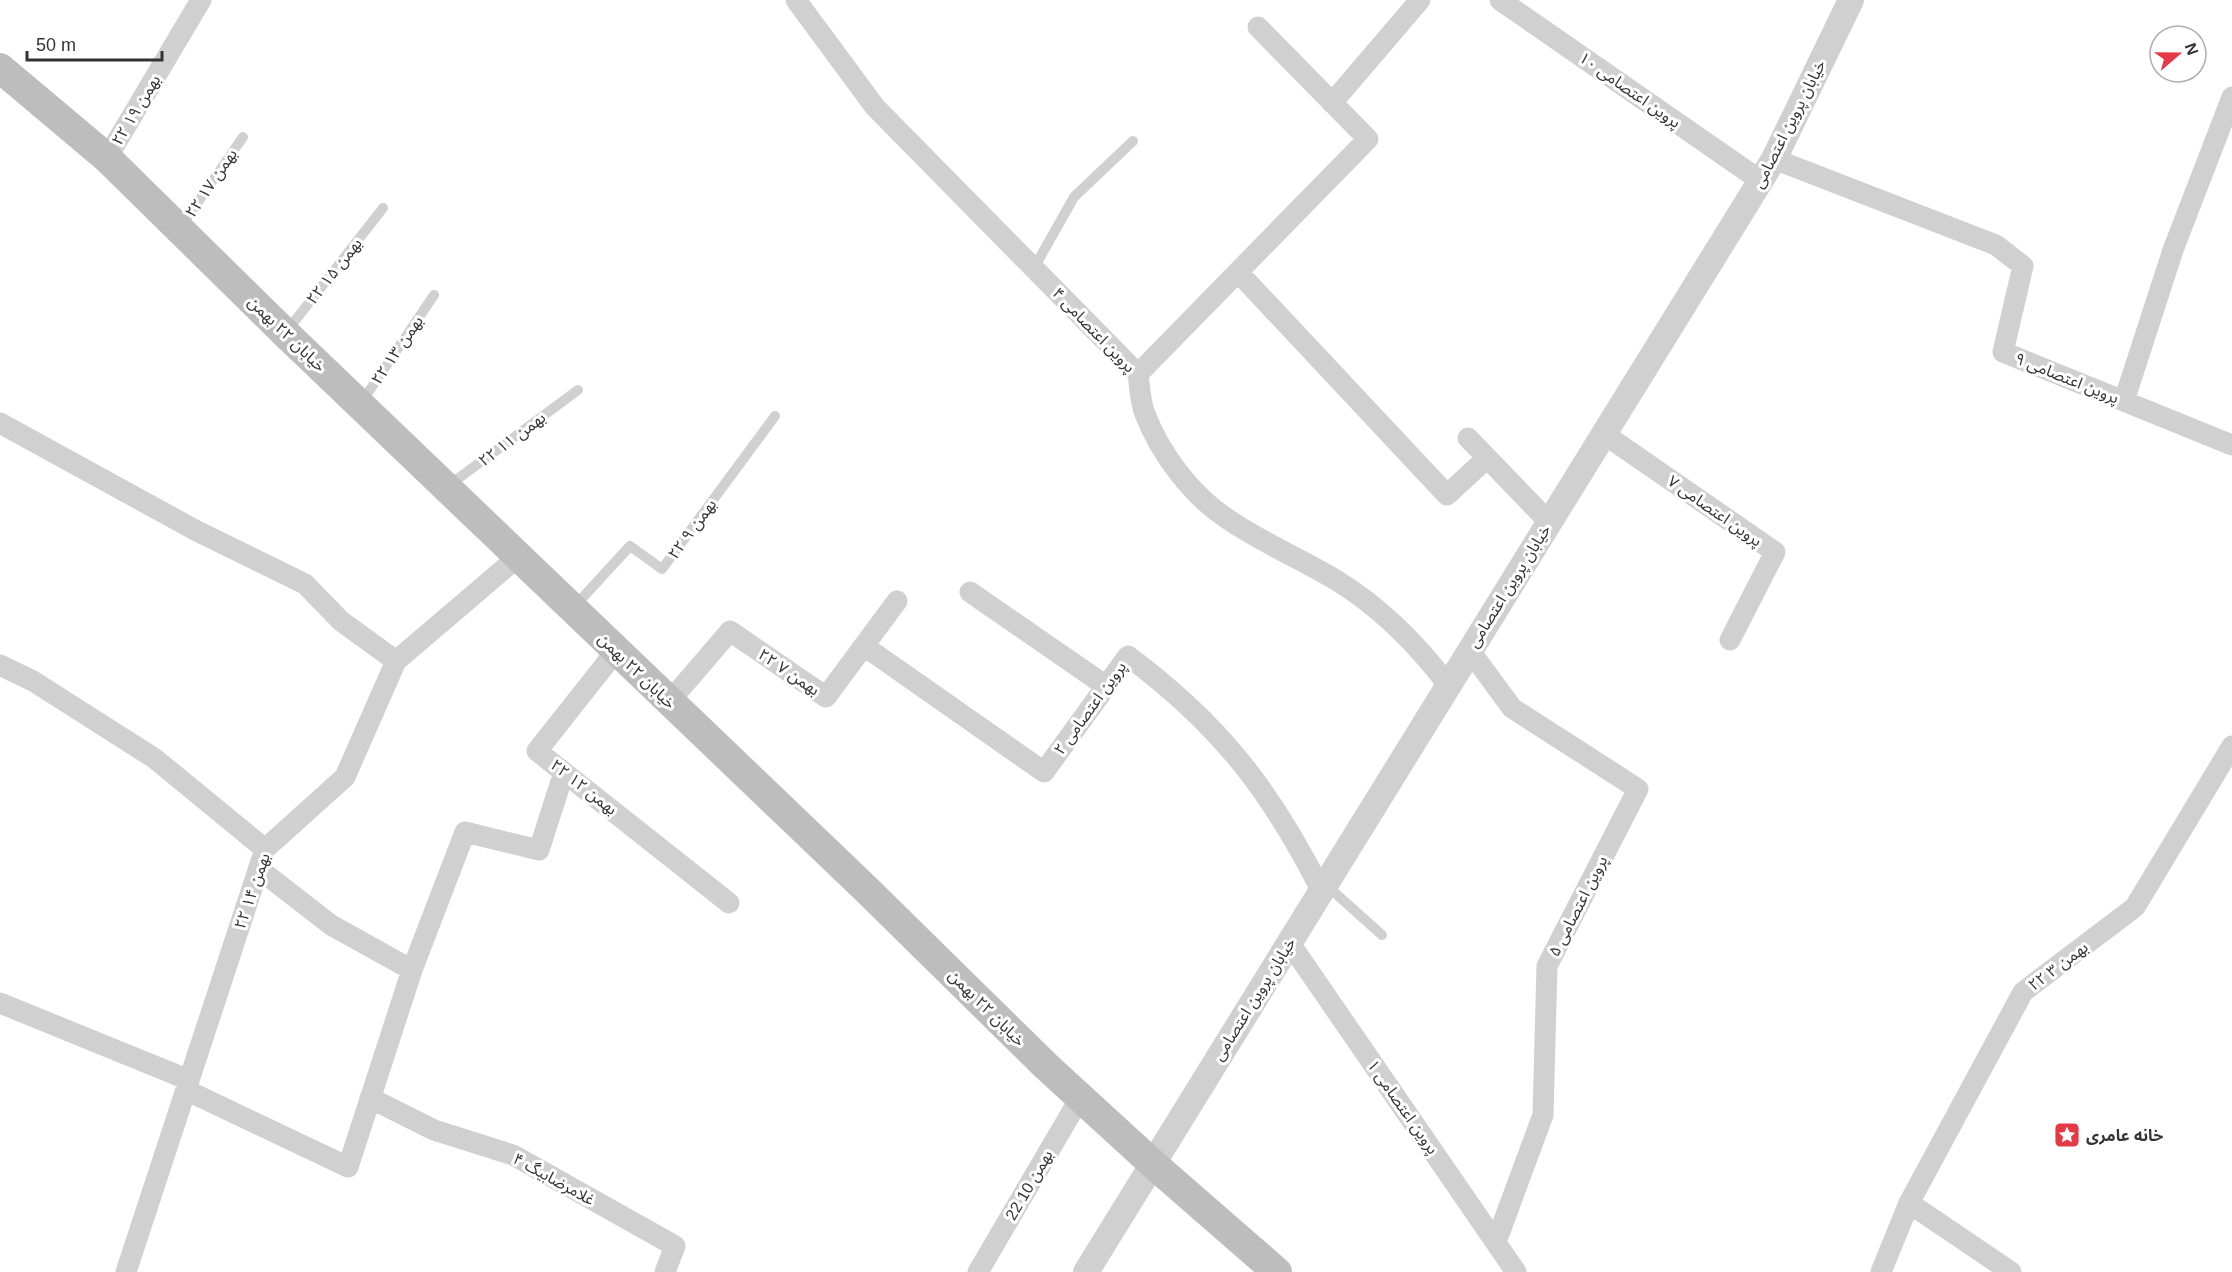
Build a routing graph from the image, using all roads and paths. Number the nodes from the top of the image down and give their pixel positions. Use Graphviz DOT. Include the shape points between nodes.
graph roads {
  1 [pos="201,0"];
  2 [pos="796,0"];
  3 [pos="1420,0"];
  4 [pos="1500,0"];
  5 [pos="1851,0"];
  6 [pos="1258,27"];
  7 [pos="0,68"];
  8 [pos="2232,97"];
  9 [pos="1332,103"];
  10 [pos="243,136"];
  11 [pos="1133,141"];
  12 [pos="107,158"];
  13 [pos="1774,159"];
  14 [pos="1761,181"];
  15 [pos="383,208"];
  16 [pos="179,229"];
  17 [pos="1034,268"];
  18 [pos="1238,272"];
  19 [pos="434,295"];
  20 [pos="285,333"];
  21 [pos="1138,374"];
  22 [pos="578,390"];
  23 [pos="2124,401"];
  24 [pos="360,405"];
  25 [pos="774,416"];
  26 [pos="0,423"];
  27 [pos="1604,434"];
  28 [pos="1468,438"];
  29 [pos="2232,445"];
  30 [pos="1487,458"];
  31 [pos="446,488"];
  32 [pos="1549,522"];
  33 [pos="518,558"];
  34 [pos="970,592"];
  35 [pos="897,601"];
  36 [pos="572,609"];
  37 [pos="1730,640"];
  38 [pos="864,646"];
  39 [pos="616,651"];
  40 [pos="1470,651"];
  41 [pos="396,662"];
  42 [pos="0,665"];
  43 [pos="1448,685"];
  44 [pos="1106,686"];
  45 [pos="669,702"];
  46 [pos="2232,746"];
  47 [pos="564,772"];
  48 [pos="265,849"];
  49 [pos="259,869"];
  50 [pos="1323,887"];
  51 [pos="729,903"];
  52 [pos="1382,935"];
  53 [pos="1289,942"];
  54 [pos="412,970"];
  55 [pos="0,1003"];
  56 [pos="188,1085"];
  57 [pos="370,1098"];
  58 [pos="1080,1098"];
  59 [pos="1153,1164"];
  60 [pos="1910,1203"];
  61 [pos="1496,1242"];
  62 [pos="126,1272"];
  63 [pos="665,1272"];
  64 [pos="978,1272"];
  65 [pos="1086,1272"];
  66 [pos="1277,1272"];
  67 [pos="1516,1272"];
  68 [pos="1881,1272"];
  69 [pos="2011,1272"];
  1 -- 12 [label="street, ۲۲ بهمن ۱۹"];
  2 -- 17 [label="street, پروین اعتصامی ۴" via="874,106"];
  3 -- 9 [label="street"];
  4 -- 14 [label="street, پروین اعتصامی ۱۰"];
  5 -- 13 [label="street, خیابان پروین اعتصامی"];
  6 -- 9 [label="street"];
  7 -- 12 [label="main road, خیابان ۲۲ بهمن"];
  8 -- 23 [label="street" via="2173,250"];
  9 -- 18 [label="street" via="1368,139"];
  10 -- 16 [label="lane, ۲۲ بهمن ۱۷"];
  11 -- 17 [label="lane" via="1074,197"];
  12 -- 16 [label="main road, خیابان ۲۲ بهمن"];
  13 -- 14 [label="street, خیابان پروین اعتصامی"];
  13 -- 23 [label="street, پروین اعتصامی ۹" via="1996,245 2023,266 2003,352"];
  14 -- 27 [label="street, خیابان پروین اعتصامی"];
  15 -- 20 [label="lane, ۲۲ بهمن ۱۵"];
  16 -- 20 [label="main road, خیابان ۲۲ بهمن"];
  17 -- 21 [label="street, پروین اعتصامی ۴"];
  18 -- 21 [label="street"];
  18 -- 30 [label="street" via="1447,495"];
  19 -- 24 [label="lane, ۲۲ بهمن ‍۱۳"];
  20 -- 24 [label="main road, خیابان ۲۲ بهمن"];
  21 -- 43 [label="street, پروین اعتصامی ۴" via="1144,413 1165,453 1193,489 1227,519 1337,580 1384,615 1425,655"];
  22 -- 31 [label="lane, ۲۲ بهمن ۱۱"];
  23 -- 29 [label="street, پروین اعتصامی ۹"];
  24 -- 31 [label="main road, خیابان ۲۲ بهمن"];
  25 -- 36 [label="lane, ۲۲ بهمن ۹" via="662,569 630,546"];
  26 -- 41 [label="street" via="195,530 305,584 340,621"];
  27 -- 32 [label="street, خیابان پروین اعتصامی"];
  27 -- 37 [label="street, پروین اعتصامی ۷" via="1775,552"];
  28 -- 30 [label="street"];
  30 -- 32 [label="street"];
  31 -- 33 [label="main road, خیابان ۲۲ بهمن"];
  32 -- 40 [label="street, خیابان پروین اعتصامی"];
  33 -- 36 [label="main road, خیابان ۲۲ بهمن"];
  33 -- 41 [label="street, ۲۲ بهمن ۱۴"];
  34 -- 44 [label="street"];
  35 -- 38 [label="street, ۲۲ بهمن ۷"];
  36 -- 39 [label="main road, خیابان ۲۲ بهمن"];
  38 -- 44 [label="street, پروین اعتصامی ۲" via="1044,772"];
  38 -- 45 [label="street, ۲۲ بهمن ۷" via="826,697 730,631"];
  39 -- 45 [label="main road, خیابان ۲۲ بهمن"];
  39 -- 47 [label="street, ۲۲ بهمن ۱۲" via="537,751"];
  40 -- 43 [label="street, خیابان پروین اعتصامی"];
  40 -- 61 [label="street, پروین اعتصامی ۵" via="1512,708 1638,789 1547,966 1543,1115"];
  41 -- 48 [label="street, ۲۲ بهمن ۱۴" via="345,777"];
  42 -- 48 [label="street" via="33,681 154,758"];
  43 -- 50 [label="street, خیابان پروین اعتصامی"];
  44 -- 50 [label="street, پروین اعتصامی ۲" via="1128,656 1202,717 1269,798"];
  45 -- 58 [label="main road, خیابان ۲۲ بهمن"];
  46 -- 60 [label="street, ۲۲ بهمن ۳" via="2135,907 2023,992"];
  47 -- 51 [label="street, ۲۲ بهمن ۱۲"];
  47 -- 54 [label="street" via="539,850 465,832"];
  48 -- 49 [label="street, ۲۲ بهمن ۱۴"];
  49 -- 54 [label="street" via="331,926"];
  49 -- 56 [label="street, ۲۲ بهمن ۱۴"];
  50 -- 52 [label="lane"];
  50 -- 53 [label="street, خیابان پروین اعتصامی"];
  53 -- 59 [label="street, خیابان پروین اعتصامی"];
  53 -- 61 [label="street, پروین اعتصامی ۱"];
  54 -- 57 [label="street"];
  55 -- 56 [label="street"];
  56 -- 57 [label="street" via="348,1167"];
  56 -- 62 [label="street, ۲۲ بهمن ۱۴"];
  57 -- 63 [label="street, غلامرضابیگ ۴" via="435,1130 513,1155 675,1246"];
  58 -- 59 [label="main road, خیابان ۲۲ بهمن"];
  58 -- 64 [label="street, 22 بهمن 10"];
  59 -- 65 [label="street, خیابان پروین اعتصامی"];
  59 -- 66 [label="main road, خیابان ۲۲ بهمن"];
  60 -- 68 [label="street, ۲۲ بهمن ۳"];
  60 -- 69 [label="street"];
  61 -- 67 [label="street, پروین اعتصامی ۱"];
}
